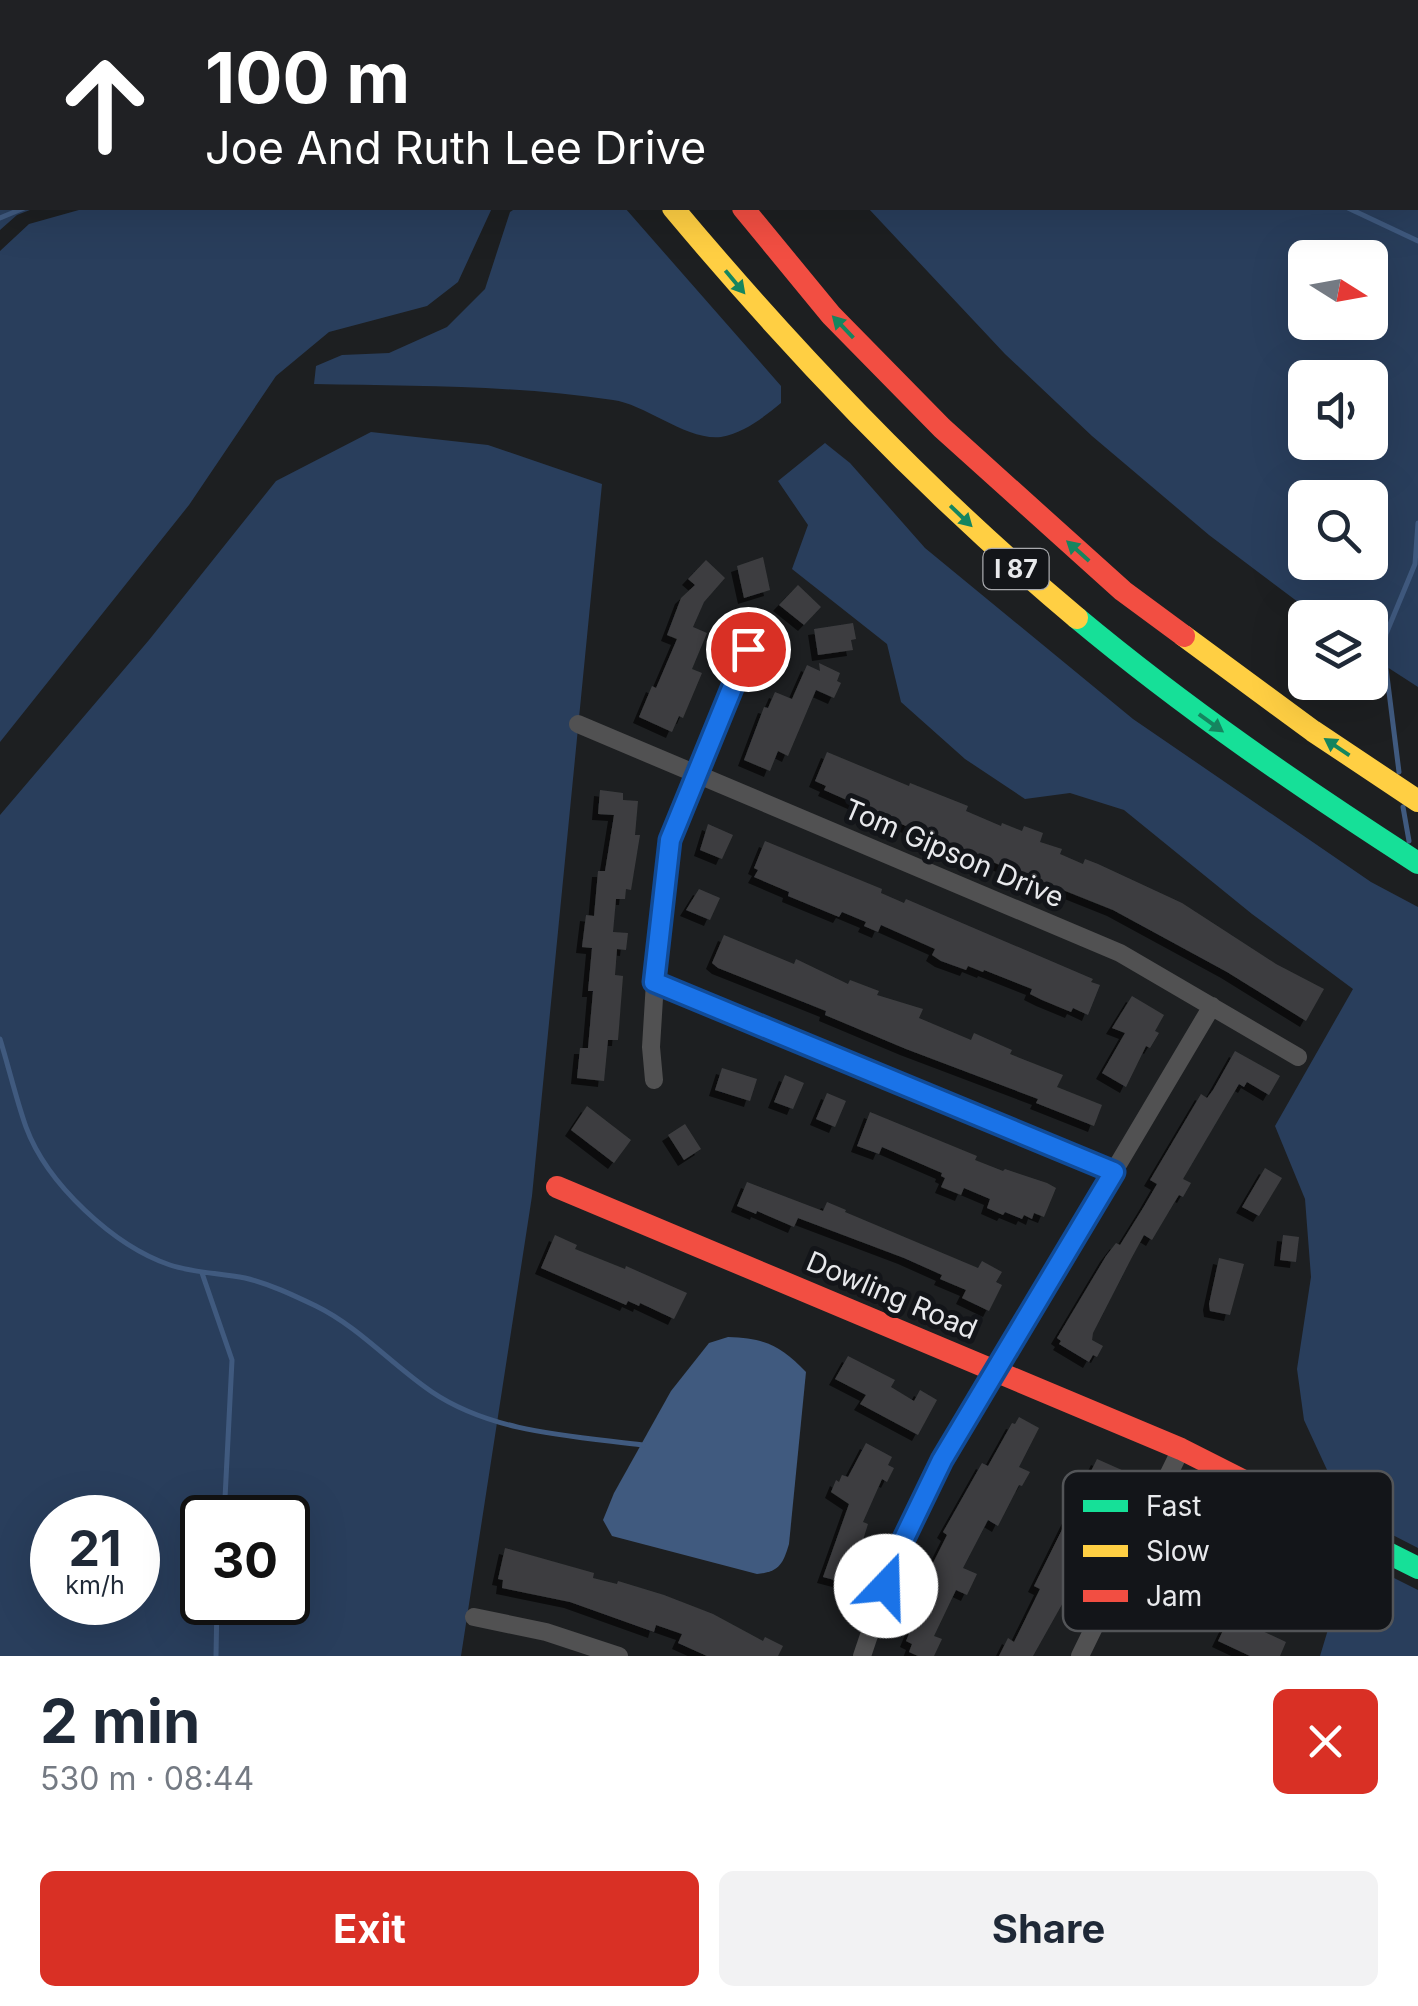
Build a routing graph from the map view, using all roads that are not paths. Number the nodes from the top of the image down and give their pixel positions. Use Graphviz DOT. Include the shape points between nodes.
graph roads {
  1 [pos="675,210"];
  2 [pos="744,210"];
  3 [pos="748,649"];
  4 [pos="578,724"];
  5 [pos="695,773"];
  6 [pos="1418,801"];
  7 [pos="1418,863"];
  8 [pos="654,982"];
  9 [pos="1212,1006"];
  10 [pos="1298,1056"];
  11 [pos="654,1080"];
  12 [pos="1114,1172"];
  13 [pos="557,1187"];
  14 [pos="998,1371"];
  15 [pos="1180,1449"];
  16 [pos="1169,1471"];
  17 [pos="1224,1471"];
  18 [pos="1393,1556"];
  19 [pos="1418,1568"];
  20 [pos="474,1617"];
  21 [pos="1092,1631"];
  22 [pos="620,1656"];
  23 [pos="862,1656"];
  24 [pos="1080,1656"];
  1 -- 7 [label="main road, I 87, one-way" via="798,356 1018,571 1137,670"];
  6 -- 2 [label="main road, I 87, one-way" via="1122,591 942,428 831,315"];
  3 -- 5 [label="street"];
  4 -- 5 [label="street, Tom Gipson Drive"];
  5 -- 8 [label="street" via="670,840"];
  5 -- 9 [label="street, Tom Gipson Drive" via="1120,954"];
  8 -- 11 [label="street"];
  8 -- 12 [label="street"];
  9 -- 10 [label="street, Tom Gipson Drive"];
  9 -- 12 [label="street"];
  12 -- 14 [label="street"];
  13 -- 14 [label="main road, Dowling Road"];
  14 -- 15 [label="main road, Dowling Road"];
  14 -- 23 [label="street" via="942,1460 896,1555"];
  15 -- 16 [label="street"];
  15 -- 17 [label="main road, Dowling Road"];
  18 -- 19 [label="main road, Dowling Road"];
  20 -- 22 [label="street"];
  21 -- 24 [label="street"];
}
